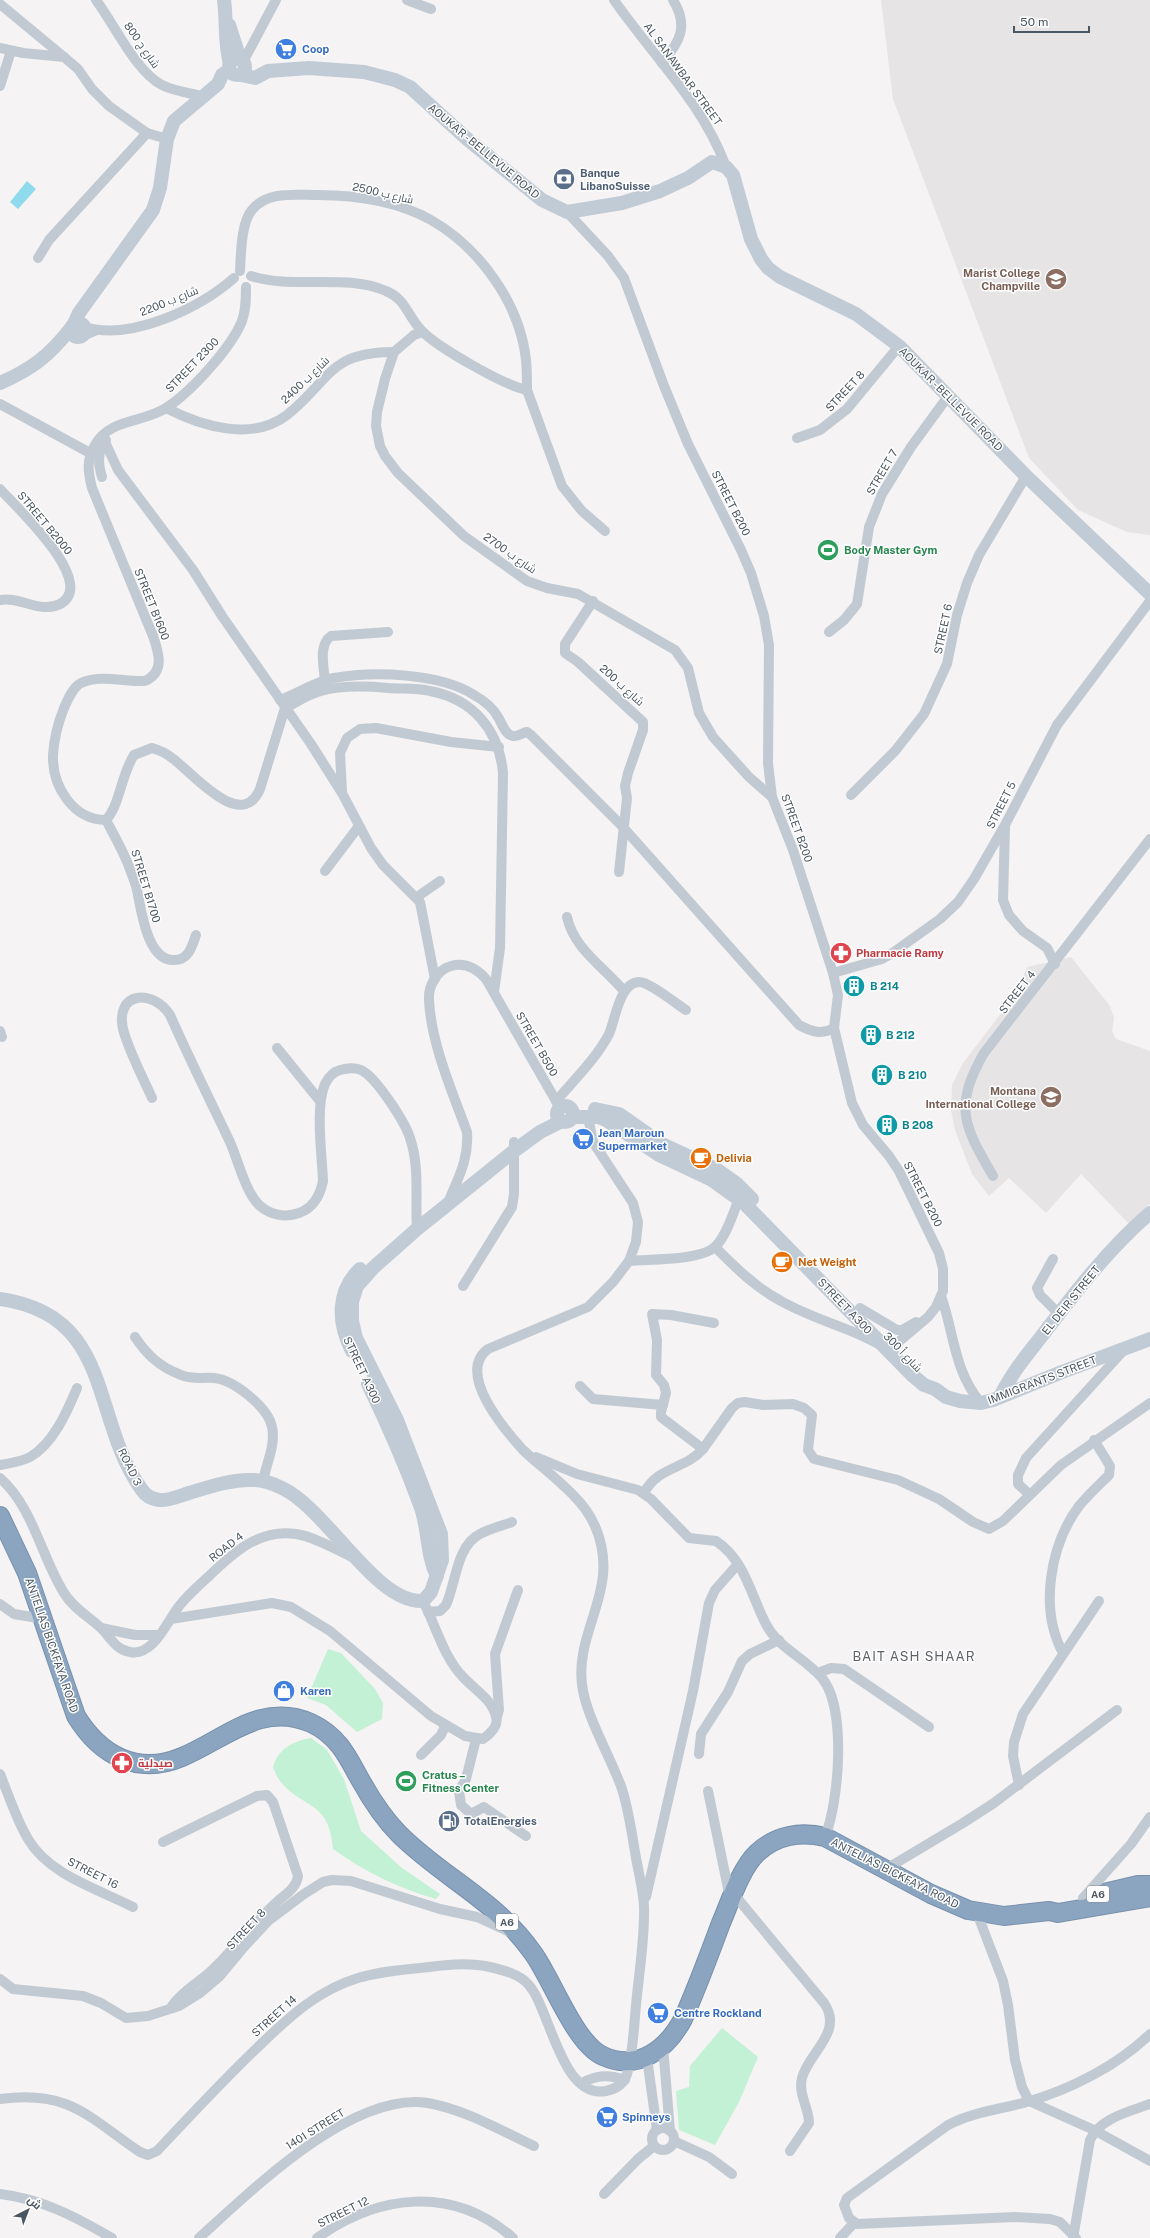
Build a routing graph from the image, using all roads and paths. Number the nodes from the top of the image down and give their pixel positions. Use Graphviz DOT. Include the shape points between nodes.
graph roads {
  1 [pos="96,0"];
  2 [pos="224,0"];
  3 [pos="276,0"];
  4 [pos="407,0"];
  5 [pos="614,0"];
  6 [pos="672,0"];
  7 [pos="0,4"];
  8 [pos="431,9"];
  9 [pos="0,48"];
  10 [pos="11,51"];
  11 [pos="64,57"];
  12 [pos="662,63"];
  13 [pos="238,67"];
  14 [pos="0,86"];
  15 [pos="202,96"];
  16 [pos="147,133"];
  17 [pos="167,139"];
  18 [pos="726,167"];
  19 [pos="567,212"];
  20 [pos="38,258"];
  21 [pos="243,280"];
  22 [pos="79,330"];
  23 [pos="422,332"];
  24 [pos="899,346"];
  25 [pos="394,352"];
  26 [pos="0,383"];
  27 [pos="527,390"];
  28 [pos="949,395"];
  29 [pos="0,404"];
  30 [pos="166,408"];
  31 [pos="133,420"];
  32 [pos="797,438"];
  33 [pos="105,442"];
  34 [pos="90,453"];
  35 [pos="1026,476"];
  36 [pos="102,477"];
  37 [pos="127,480"];
  38 [pos="92,488"];
  39 [pos="0,489"];
  40 [pos="605,531"];
  41 [pos="1150,594"];
  42 [pos="0,600"];
  43 [pos="593,601"];
  44 [pos="1150,601"];
  45 [pos="388,632"];
  46 [pos="829,632"];
  47 [pos="350,676"];
  48 [pos="325,681"];
  49 [pos="352,687"];
  50 [pos="283,704"];
  51 [pos="499,747"];
  52 [pos="342,793"];
  53 [pos="851,795"];
  54 [pos="772,797"];
  55 [pos="106,820"];
  56 [pos="1005,825"];
  57 [pos="359,826"];
  58 [pos="622,826"];
  59 [pos="1150,839"];
  60 [pos="325,871"];
  61 [pos="619,872"];
  62 [pos="440,881"];
  63 [pos="417,897"];
  64 [pos="567,917"];
  65 [pos="196,935"];
  66 [pos="1047,948"];
  67 [pos="1065,951"];
  68 [pos="1055,964"];
  69 [pos="833,973"];
  70 [pos="435,979"];
  71 [pos="624,991"];
  72 [pos="494,992"];
  73 [pos="686,1010"];
  74 [pos="834,1028"];
  75 [pos="277,1048"];
  76 [pos="152,1098"];
  77 [pos="320,1101"];
  78 [pos="563,1112"];
  79 [pos="588,1117"];
  80 [pos="626,1125"];
  81 [pos="514,1146"];
  82 [pos="993,1176"];
  83 [pos="454,1189"];
  84 [pos="742,1195"];
  85 [pos="448,1203"];
  86 [pos="1150,1213"];
  87 [pos="416,1225"];
  88 [pos="715,1247"];
  89 [pos="1053,1259"];
  90 [pos="628,1261"];
  91 [pos="463,1286"];
  92 [pos="941,1296"];
  93 [pos="0,1299"];
  94 [pos="860,1308"];
  95 [pos="933,1312"];
  96 [pos="1058,1314"];
  97 [pos="714,1323"];
  98 [pos="135,1337"];
  99 [pos="1150,1339"];
  100 [pos="893,1348"];
  101 [pos="1125,1349"];
  102 [pos="580,1386"];
  103 [pos="77,1388"];
  104 [pos="935,1389"];
  105 [pos="1001,1395"];
  106 [pos="981,1403"];
  107 [pos="1150,1403"];
  108 [pos="663,1405"];
  109 [pos="1094,1440"];
  110 [pos="703,1450"];
  111 [pos="524,1451"];
  112 [pos="0,1465"];
  113 [pos="0,1478"];
  114 [pos="263,1481"];
  115 [pos="644,1493"];
  116 [pos="1029,1494"];
  117 [pos="0,1516"];
  118 [pos="512,1522"];
  119 [pos="356,1559"];
  120 [pos="738,1564"];
  121 [pos="518,1590"];
  122 [pos="1099,1601"];
  123 [pos="0,1604"];
  124 [pos="425,1607"];
  125 [pos="44,1619"];
  126 [pos="171,1619"];
  127 [pos="101,1628"];
  128 [pos="159,1635"];
  129 [pos="779,1640"];
  130 [pos="1063,1653"];
  131 [pos="818,1674"];
  132 [pos="1117,1710"];
  133 [pos="497,1718"];
  134 [pos="445,1726"];
  135 [pos="929,1727"];
  136 [pos="476,1739"];
  137 [pos="699,1754"];
  138 [pos="420,1755"];
  139 [pos="0,1774"];
  140 [pos="1019,1785"];
  141 [pos="708,1790"];
  142 [pos="1150,1817"];
  143 [pos="526,1836"];
  144 [pos="825,1837"];
  145 [pos="163,1842"];
  146 [pos="653,1859"];
  147 [pos="637,1862"];
  148 [pos="886,1869"];
  149 [pos="1147,1885"];
  150 [pos="732,1897"];
  151 [pos="1083,1898"];
  152 [pos="644,1906"];
  153 [pos="133,1907"];
  154 [pos="1049,1912"];
  155 [pos="977,1913"];
  156 [pos="520,1936"];
  157 [pos="0,1979"];
  158 [pos="172,2006"];
  159 [pos="1150,2034"];
  160 [pos="663,2046"];
  161 [pos="647,2058"];
  162 [pos="628,2061"];
  163 [pos="609,2067"];
  164 [pos="625,2080"];
  165 [pos="582,2083"];
  166 [pos="0,2099"];
  167 [pos="1029,2101"];
  168 [pos="1150,2104"];
  169 [pos="657,2130"];
  170 [pos="1094,2130"];
  171 [pos="670,2131"];
  172 [pos="674,2141"];
  173 [pos="534,2146"];
  174 [pos="654,2146"];
  175 [pos="790,2151"];
  176 [pos="1150,2161"];
  177 [pos="732,2174"];
  178 [pos="0,2194"];
  179 [pos="604,2194"];
  180 [pos="854,2223"];
  181 [pos="1075,2237"];
  182 [pos="112,2238"];
  183 [pos="199,2238"];
  184 [pos="317,2238"];
  185 [pos="513,2238"];
  186 [pos="840,2238"];
  1 -- 15 [label="street, شارع ج 800" via="140,66 151,78 163,86"];
  2 -- 13 [label="street"];
  3 -- 13 [label="street"];
  4 -- 8 [label="street"];
  5 -- 12 [label="street, AL SANAWBAR STREET"];
  6 -- 12 [label="street" via="680,15 682,28 676,47"];
  7 -- 11 [label="street"];
  9 -- 10 [label="street"];
  10 -- 11 [label="street"];
  10 -- 14 [label="street"];
  11 -- 16 [label="street" via="78,69 98,96"];
  12 -- 18 [label="street, AL SANAWBAR STREET" via="703,119 716,141"];
  13 -- 15 [label="street" via="222,76 218,84"];
  13 -- 19 [label="street, AOUKAR - BELLEVUE ROAD" via="258,65 268,71 337,69 382,75 395,80 410,87 466,138 542,200"];
  15 -- 17 [label="street" via="174,121"];
  16 -- 17 [label="street"];
  16 -- 20 [label="street" via="49,240"];
  17 -- 22 [label="street" via="160,188 153,210 94,294"];
  18 -- 19 [label="street" via="712,162 683,181 660,191 622,203"];
  18 -- 24 [label="street, AOUKAR - BELLEVUE ROAD" via="733,175 738,188 751,239 768,268 780,277 856,314"];
  19 -- 54 [label="street, STREET B200" via="620,270 688,444 751,573 764,616 769,645 768,763"];
  21 -- 22 [label="street, شارع ب 2200" via="158,320 129,328"];
  21 -- 23 [label="street" via="360,284 386,290 402,300"];
  21 -- 27 [label="street, شارع ب 2500" via="241,260 247,216 257,204 270,197 336,195 400,207 437,224 458,239 502,290 510,305 523,344"];
  21 -- 30 [label="street, STREET 2300" via="246,306 242,320 222,354"];
  22 -- 26 [label="street" via="38,363"];
  23 -- 25 [label="street" via="414,335"];
  23 -- 27 [label="street" via="507,385"];
  24 -- 28 [label="street, AOUKAR - BELLEVUE ROAD"];
  24 -- 32 [label="street, STREET 8" via="848,409 820,430"];
  25 -- 30 [label="street, شارع ب 2400" via="366,353 343,362 323,377 286,416 268,425 236,429 219,428 191,421"];
  25 -- 43 [label="street, شارع ب 2700" via="377,412 377,437 385,456 398,473 464,536 512,571 536,585 569,591"];
  27 -- 40 [label="street, شارع ب 2500" via="562,486 582,511"];
  28 -- 35 [label="street, AOUKAR - BELLEVUE ROAD"];
  28 -- 46 [label="street, STREET 7" via="882,494 869,527 857,604 844,620"];
  29 -- 34 [label="street"];
  30 -- 31 [label="street, STREET 2300"];
  31 -- 33 [label="street"];
  31 -- 34 [label="street, STREET B1600" via="108,429"];
  33 -- 36 [label="street" via="99,460"];
  33 -- 37 [label="street" via="112,461"];
  34 -- 38 [label="street, STREET B1600" via="88,473"];
  35 -- 41 [label="street, AOUKAR - BELLEVUE ROAD"];
  35 -- 53 [label="street, STREET 6" via="979,556 967,582 957,615 948,664 924,714 895,751"];
  36 -- 37 [label="street" via="114,475"];
  36 -- 38 [label="street"];
  37 -- 50 [label="street" via="194,570 222,616"];
  38 -- 55 [label="street, STREET B1600" via="159,653 157,672 145,681 102,679 79,684 59,720 53,756 58,784 75,809 86,817"];
  39 -- 42 [label="street, STREET B2000" via="50,544 63,562 72,583 67,598 60,604 40,606"];
  43 -- 54 [label="street, شارع ب 2700" via="667,644 680,655 688,668 699,713 712,737 749,778"];
  43 -- 58 [label="street, شارع ب 200" via="563,648 565,653 643,722 643,730 625,786 627,798"];
  44 -- 56 [label="street, STREET 5" via="1057,725"];
  45 -- 48 [label="street" via="331,636 323,646"];
  47 -- 48 [label="street"];
  47 -- 49 [label="street"];
  47 -- 58 [label="street" via="412,676 432,679 473,694 486,703 508,734 513,736 527,732 531,735"];
  48 -- 50 [label="street"];
  49 -- 50 [label="street" via="321,691"];
  49 -- 51 [label="street" via="430,690 446,695 460,701 476,713 492,733"];
  50 -- 52 [label="street" via="312,744"];
  50 -- 55 [label="street" via="257,798 248,804 238,805 216,795 171,757 152,748 134,755 125,770 115,808"];
  51 -- 52 [label="street" via="451,742 376,728 360,729 347,738 340,753"];
  51 -- 72 [label="street" via="503,773 500,948"];
  52 -- 57 [label="street"];
  54 -- 69 [label="street, STREET B200" via="793,850"];
  55 -- 65 [label="street, STREET B1700" via="124,854 137,890 141,916 159,954 166,959 181,959 188,955"];
  56 -- 66 [label="street" via="1003,900 1009,915 1022,931"];
  56 -- 69 [label="street, STREET 5" via="974,879 958,902 940,919 882,959"];
  57 -- 60 [label="street"];
  57 -- 63 [label="street" via="383,865"];
  58 -- 61 [label="street"];
  58 -- 74 [label="street" via="790,1017 799,1025 815,1032 826,1033"];
  59 -- 67 [label="street, STREET 4"];
  62 -- 63 [label="street"];
  63 -- 70 [label="street"];
  64 -- 71 [label="street" via="576,942"];
  66 -- 67 [label="street"];
  66 -- 68 [label="street"];
  67 -- 68 [label="street, STREET 4"];
  68 -- 82 [label="street, STREET 4" via="984,1054 971,1075 966,1090 966,1122 980,1157"];
  69 -- 74 [label="street, STREET B200" via="838,995"];
  70 -- 72 [label="street, STREET B500" via="443,970 452,966 473,967 480,972"];
  70 -- 83 [label="street" via="429,999 437,1044 467,1132 467,1156"];
  71 -- 73 [label="street" via="633,983 643,982"];
  71 -- 78 [label="street" via="609,1034"];
  72 -- 78 [label="street, STREET B500"];
  74 -- 92 [label="street, STREET B200" via="856,1112 895,1163 939,1253 944,1277"];
  75 -- 77 [label="street"];
  76 -- 77 [label="street" via="122,1024 128,1003 138,997 145,997 158,1003 170,1015 254,1198 267,1211 285,1216 303,1212 311,1206 321,1190 323,1181"];
  77 -- 87 [label="street" via="326,1082 337,1071 345,1068 357,1069 373,1081 400,1116 410,1139 414,1154"];
  78 -- 79 [label="street, STREET A300"];
  78 -- 80 [label="street, STREET A300" via="602,1109 619,1114"];
  78 -- 81 [label="street, STREET A300" via="531,1128"];
  79 -- 80 [label="street, STREET A300"];
  79 -- 90 [label="street" via="590,1133 596,1147 633,1203 638,1222 636,1242"];
  80 -- 84 [label="street, STREET A300" via="659,1155 685,1162 712,1180"];
  81 -- 83 [label="street, STREET A300"];
  81 -- 85 [label="street, STREET A300"];
  81 -- 91 [label="street" via="512,1206"];
  83 -- 85 [label="street"];
  83 -- 87 [label="street, STREET A300"];
  84 -- 88 [label="street"];
  84 -- 94 [label="street, شارع أ 300"];
  84 -- 100 [label="street, STREET A300" via="759,1216"];
  85 -- 87 [label="street, STREET A300"];
  86 -- 96 [label="street, EL DEIR STREET" via="1121,1240"];
  87 -- 124 [label="street, STREET A300" via="357,1272 344,1291 340,1310 348,1343 362,1362 385,1418 414,1475 426,1523 430,1558 437,1576"];
  88 -- 90 [label="street" via="708,1252 691,1256"];
  88 -- 100 [label="street" via="741,1274 772,1296 790,1306"];
  89 -- 96 [label="street" via="1036,1288"];
  90 -- 111 [label="street" via="613,1282 588,1307 482,1354 476,1369 481,1391 507,1431"];
  92 -- 95 [label="street, STREET B200"];
  92 -- 106 [label="street" via="958,1362 970,1388"];
  93 -- 114 [label="street, ROAD 3" via="41,1310 73,1336 90,1360 121,1451 132,1475 147,1496 160,1500 170,1499 232,1482"];
  94 -- 95 [label="street" via="897,1330"];
  94 -- 100 [label="street, شارع أ 300"];
  95 -- 100 [label="street"];
  96 -- 105 [label="street, EL DEIR STREET" via="1014,1371"];
  97 -- 108 [label="street" via="652,1314 657,1340 656,1375 665,1388"];
  98 -- 114 [label="street" via="146,1353 161,1366 182,1376 226,1381 258,1404 270,1419 272,1428 272,1443"];
  99 -- 101 [label="street, IMMIGRANTS STREET"];
  100 -- 104 [label="street, STREET A300" via="920,1382"];
  101 -- 105 [label="street, IMMIGRANTS STREET"];
  101 -- 116 [label="street" via="1026,1458 1018,1475 1018,1484"];
  102 -- 108 [label="street" via="593,1399"];
  103 -- 112 [label="street" via="65,1414 44,1446 19,1462"];
  104 -- 106 [label="street, IMMIGRANTS STREET" via="954,1400"];
  105 -- 106 [label="street, IMMIGRANTS STREET"];
  107 -- 109 [label="street"];
  108 -- 110 [label="street" via="663,1418"];
  109 -- 116 [label="street"];
  109 -- 130 [label="street" via="1110,1466 1109,1475 1068,1523 1060,1542 1050,1584 1051,1615 1056,1638"];
  110 -- 115 [label="street" via="690,1462 664,1471 648,1485"];
  110 -- 116 [label="street" via="738,1403 793,1404 811,1414 808,1450 814,1459 898,1480 939,1499 979,1525 992,1528 1003,1521"];
  111 -- 115 [label="street" via="577,1474"];
  111 -- 147 [label="street" via="582,1504 599,1538 603,1562 602,1588 583,1654 581,1682 586,1701 623,1792"];
  113 -- 127 [label="street" via="16,1494 64,1594 86,1617"];
  114 -- 119 [label="street, ROAD 3" via="295,1497 328,1525"];
  115 -- 120 [label="street" via="685,1534 694,1540 716,1541"];
  117 -- 125 [label="highway, ANTELIAS BICKFAYA ROAD / A6" via="28,1573"];
  118 -- 124 [label="street" via="480,1534 471,1541 464,1550 446,1605 440,1611"];
  119 -- 124 [label="street" via="401,1597"];
  119 -- 126 [label="street, ROAD 4" via="296,1534 260,1538 229,1557 180,1605"];
  120 -- 129 [label="street" via="767,1626"];
  120 -- 146 [label="street" via="715,1590 709,1604 693,1691"];
  121 -- 133 [label="street" via="495,1654 499,1710"];
  122 -- 130 [label="street"];
  123 -- 125 [label="street" via="14,1614"];
  124 -- 133 [label="street" via="456,1668 479,1690"];
  125 -- 156 [label="highway, ANTELIAS BICKFAYA ROAD / A6" via="76,1716 86,1733 107,1752 136,1763 159,1763 183,1757 256,1720 285,1716 318,1726 339,1744 381,1812 398,1833 429,1860 483,1900"];
  126 -- 128 [label="street, ROAD 4"];
  126 -- 134 [label="street" via="272,1603 291,1607 330,1631 411,1701"];
  127 -- 128 [label="street" via="135,1635"];
  127 -- 128 [label="street, ROAD 4" via="114,1644 131,1653 147,1648"];
  129 -- 131 [label="street"];
  129 -- 137 [label="street" via="750,1654 742,1661 725,1697 701,1734"];
  130 -- 140 [label="street" via="1023,1714 1017,1728 1013,1756"];
  131 -- 135 [label="street" via="830,1668 844,1669"];
  131 -- 144 [label="street" via="833,1702 838,1732 836,1797"];
  132 -- 140 [label="street"];
  133 -- 136 [label="street" via="496,1725 486,1736 481,1740"];
  134 -- 136 [label="street"];
  134 -- 138 [label="street" via="441,1735"];
  136 -- 143 [label="street" via="466,1779 459,1791 462,1806 471,1814 484,1808"];
  139 -- 153 [label="street, STREET 16" via="28,1841 41,1855 69,1876"];
  140 -- 148 [label="street" via="963,1823"];
  141 -- 150 [label="street"];
  142 -- 151 [label="street" via="1131,1844"];
  144 -- 148 [label="highway, ANTELIAS BICKFAYA ROAD / A6"];
  144 -- 150 [label="highway, ANTELIAS BICKFAYA ROAD / A6" via="794,1834 767,1846 751,1860"];
  145 -- 158 [label="street" via="257,1796 267,1795 273,1802 298,1876 294,1886 268,1910 216,1967 183,1992"];
  146 -- 147 [label="street" via="646,1863"];
  146 -- 152 [label="street"];
  147 -- 152 [label="street"];
  148 -- 155 [label="highway, ANTELIAS BICKFAYA ROAD / A6" via="943,1899"];
  149 -- 151 [label="highway, ANTELIAS BICKFAYA ROAD / A6"];
  149 -- 154 [label="highway, ANTELIAS BICKFAYA ROAD / A6" via="1067,1912"];
  150 -- 160 [label="highway, ANTELIAS BICKFAYA ROAD / A6" via="683,2020"];
  150 -- 175 [label="street" via="824,2004 830,2017 828,2034 802,2078 809,2124"];
  151 -- 154 [label="highway, ANTELIAS BICKFAYA ROAD / A6" via="1059,1904"];
  152 -- 162 [label="street" via="642,1948"];
  154 -- 155 [label="highway, ANTELIAS BICKFAYA ROAD / A6" via="1004,1916"];
  155 -- 167 [label="street" via="1003,1981 1015,2060 1022,2087"];
  156 -- 158 [label="street, STREET 8" via="477,1917 440,1909 351,1881 332,1880 323,1882 280,1911 257,1932 208,1987 188,2001"];
  156 -- 163 [label="highway, ANTELIAS BICKFAYA ROAD / A6" via="540,1964 583,2039"];
  157 -- 158 [label="street, STREET 8" via="13,1989 87,1997 126,2018 148,2016"];
  159 -- 167 [label="street" via="1104,2069"];
  160 -- 161 [label="highway, ANTELIAS BICKFAYA ROAD / A6"];
  160 -- 171 [label="street"];
  161 -- 162 [label="highway, ANTELIAS BICKFAYA ROAD / A6"];
  161 -- 169 [label="street"];
  162 -- 163 [label="highway, ANTELIAS BICKFAYA ROAD / A6"];
  162 -- 164 [label="street"];
  163 -- 164 [label="street"];
  163 -- 165 [label="street" via="598,2076"];
  164 -- 165 [label="street" via="618,2087 604,2091 590,2089"];
  165 -- 166 [label="street, STREET 14" via="558,2051 540,2005 527,1982 508,1971 488,1966 460,1964 407,1969 357,1978 304,2004 210,2094 158,2151 148,2155 78,2108 38,2098"];
  167 -- 170 [label="street"];
  167 -- 180 [label="street" via="966,2117 939,2131 846,2199 845,2211"];
  168 -- 170 [label="street" via="1102,2123"];
  169 -- 171 [label="street" via="662,2128"];
  169 -- 174 [label="street" via="652,2140"];
  170 -- 176 [label="street"];
  170 -- 181 [label="street" via="1090,2140"];
  171 -- 172 [label="street"];
  172 -- 174 [label="street" via="671,2148 664,2151"];
  172 -- 177 [label="street" via="710,2157"];
  173 -- 183 [label="street, 1401 STREET" via="453,2109 426,2103 386,2106 339,2126 286,2162 255,2186"];
  174 -- 179 [label="street"];
  178 -- 182 [label="street" via="50,2206 73,2215"];
  180 -- 181 [label="street" via="1015,2217 1050,2219 1060,2222"];
  180 -- 186 [label="street"];
  184 -- 185 [label="street, STREET 12" via="360,2214 417,2200 477,2213"];
}
